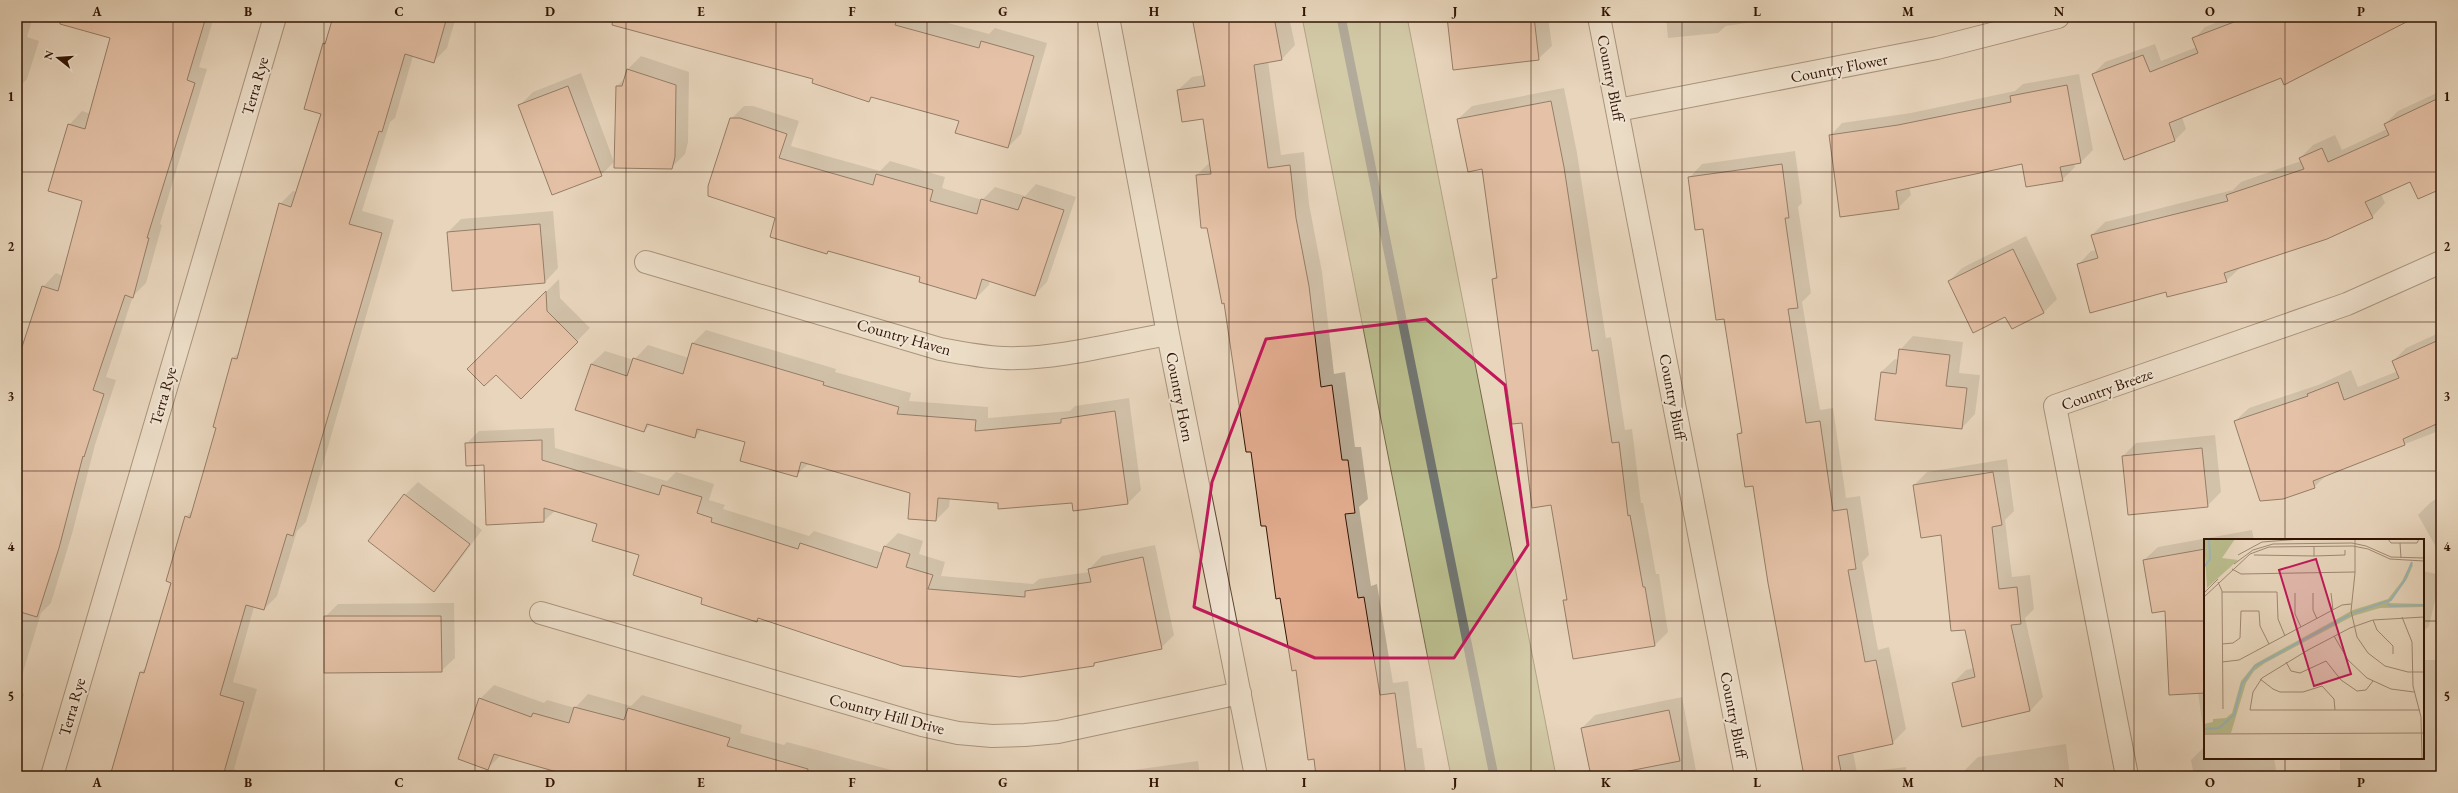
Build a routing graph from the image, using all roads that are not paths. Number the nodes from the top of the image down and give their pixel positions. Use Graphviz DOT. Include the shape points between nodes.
graph roads {
  1 [pos="275,17"];
  2 [pos="1108,17"];
  3 [pos="1600,17"];
  4 [pos="2058,17"];
  5 [pos="1618,110"];
  6 [pos="646,262"];
  7 [pos="2441,262"];
  8 [pos="1168,334"];
  9 [pos="541,613"];
  10 [pos="1240,693"];
  11 [pos="52,776"];
  12 [pos="1256,776"];
  13 [pos="1746,776"];
  14 [pos="2127,776"];
  1 -- 11 [label="street, Terra Rye"];
  2 -- 8 [label="street, Country Horn"];
  3 -- 5 [label="street, Country Bluff"];
  4 -- 5 [label="street, Country Flower" via="1937,48"];
  5 -- 13 [label="street, Country Bluff"];
  6 -- 8 [label="street, Country Haven" via="940,349 974,356 1035,357"];
  7 -- 14 [label="street, Country Breeze" via="2347,304 2055,406"];
  8 -- 10 [label="street, Country Horn"];
  9 -- 10 [label="street, Country Hill Drive" via="915,723 958,733 992,736 1058,732"];
  10 -- 12 [label="street, Country Horn"];
}
